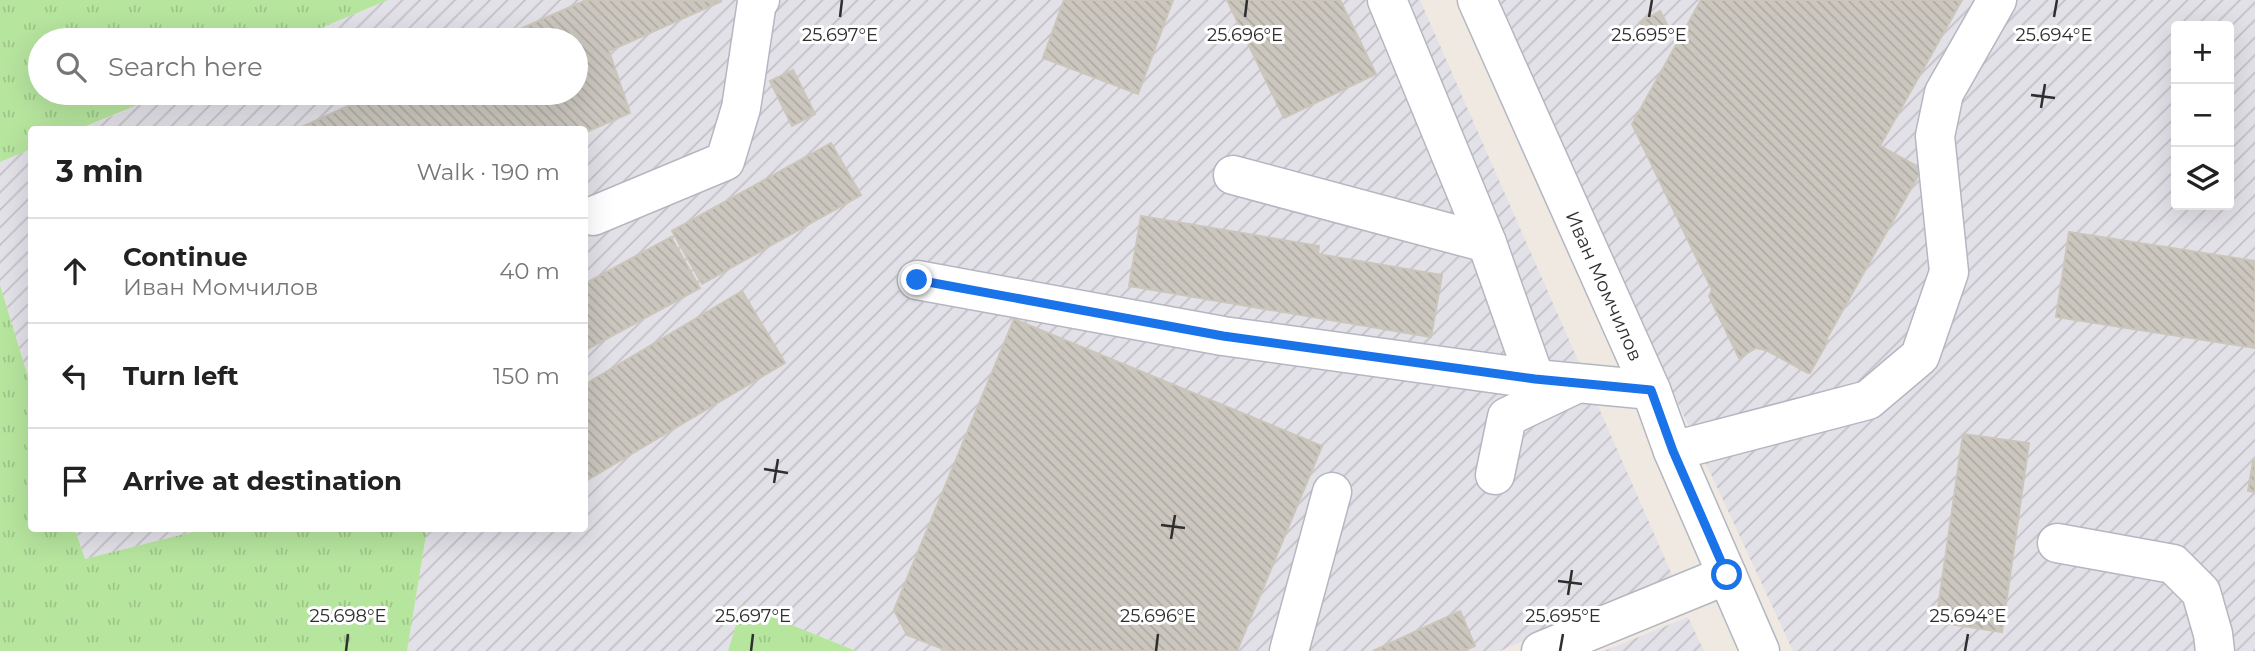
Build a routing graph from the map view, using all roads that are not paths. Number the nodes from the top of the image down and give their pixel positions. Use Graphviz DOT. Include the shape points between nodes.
graph roads {
  1 [pos="760,0"];
  2 [pos="1387,0"];
  3 [pos="1477,0"];
  4 [pos="1997,0"];
  5 [pos="1233,175"];
  6 [pos="593,216"];
  7 [pos="1487,243"];
  8 [pos="917,280"];
  9 [pos="1535,379"];
  10 [pos="1578,383"];
  11 [pos="1651,390"];
  12 [pos="1673,451"];
  13 [pos="1495,475"];
  14 [pos="1332,492"];
  15 [pos="2057,543"];
  16 [pos="1727,575"];
  17 [pos="1289,651"];
  18 [pos="1541,651"];
  19 [pos="1760,651"];
  20 [pos="2215,651"];
  1 -- 6 [label="street" via="741,108 725,161"];
  2 -- 7 [label="street"];
  3 -- 11 [label="street, Иван Момчилов"];
  4 -- 12 [label="street" via="1944,93 1935,136 1949,272 1920,356 1868,400"];
  5 -- 7 [label="street"];
  7 -- 9 [label="street"];
  8 -- 9 [label="street" via="1223,336"];
  9 -- 10 [label="street"];
  10 -- 11 [label="street"];
  10 -- 13 [label="street" via="1507,417"];
  11 -- 12 [label="street, Иван Момчилов"];
  12 -- 16 [label="street, Иван Момчилов"];
  14 -- 17 [label="street"];
  15 -- 20 [label="street" via="2173,564 2201,592"];
  16 -- 18 [label="street"];
  16 -- 19 [label="street, Иван Момчилов"];
}
